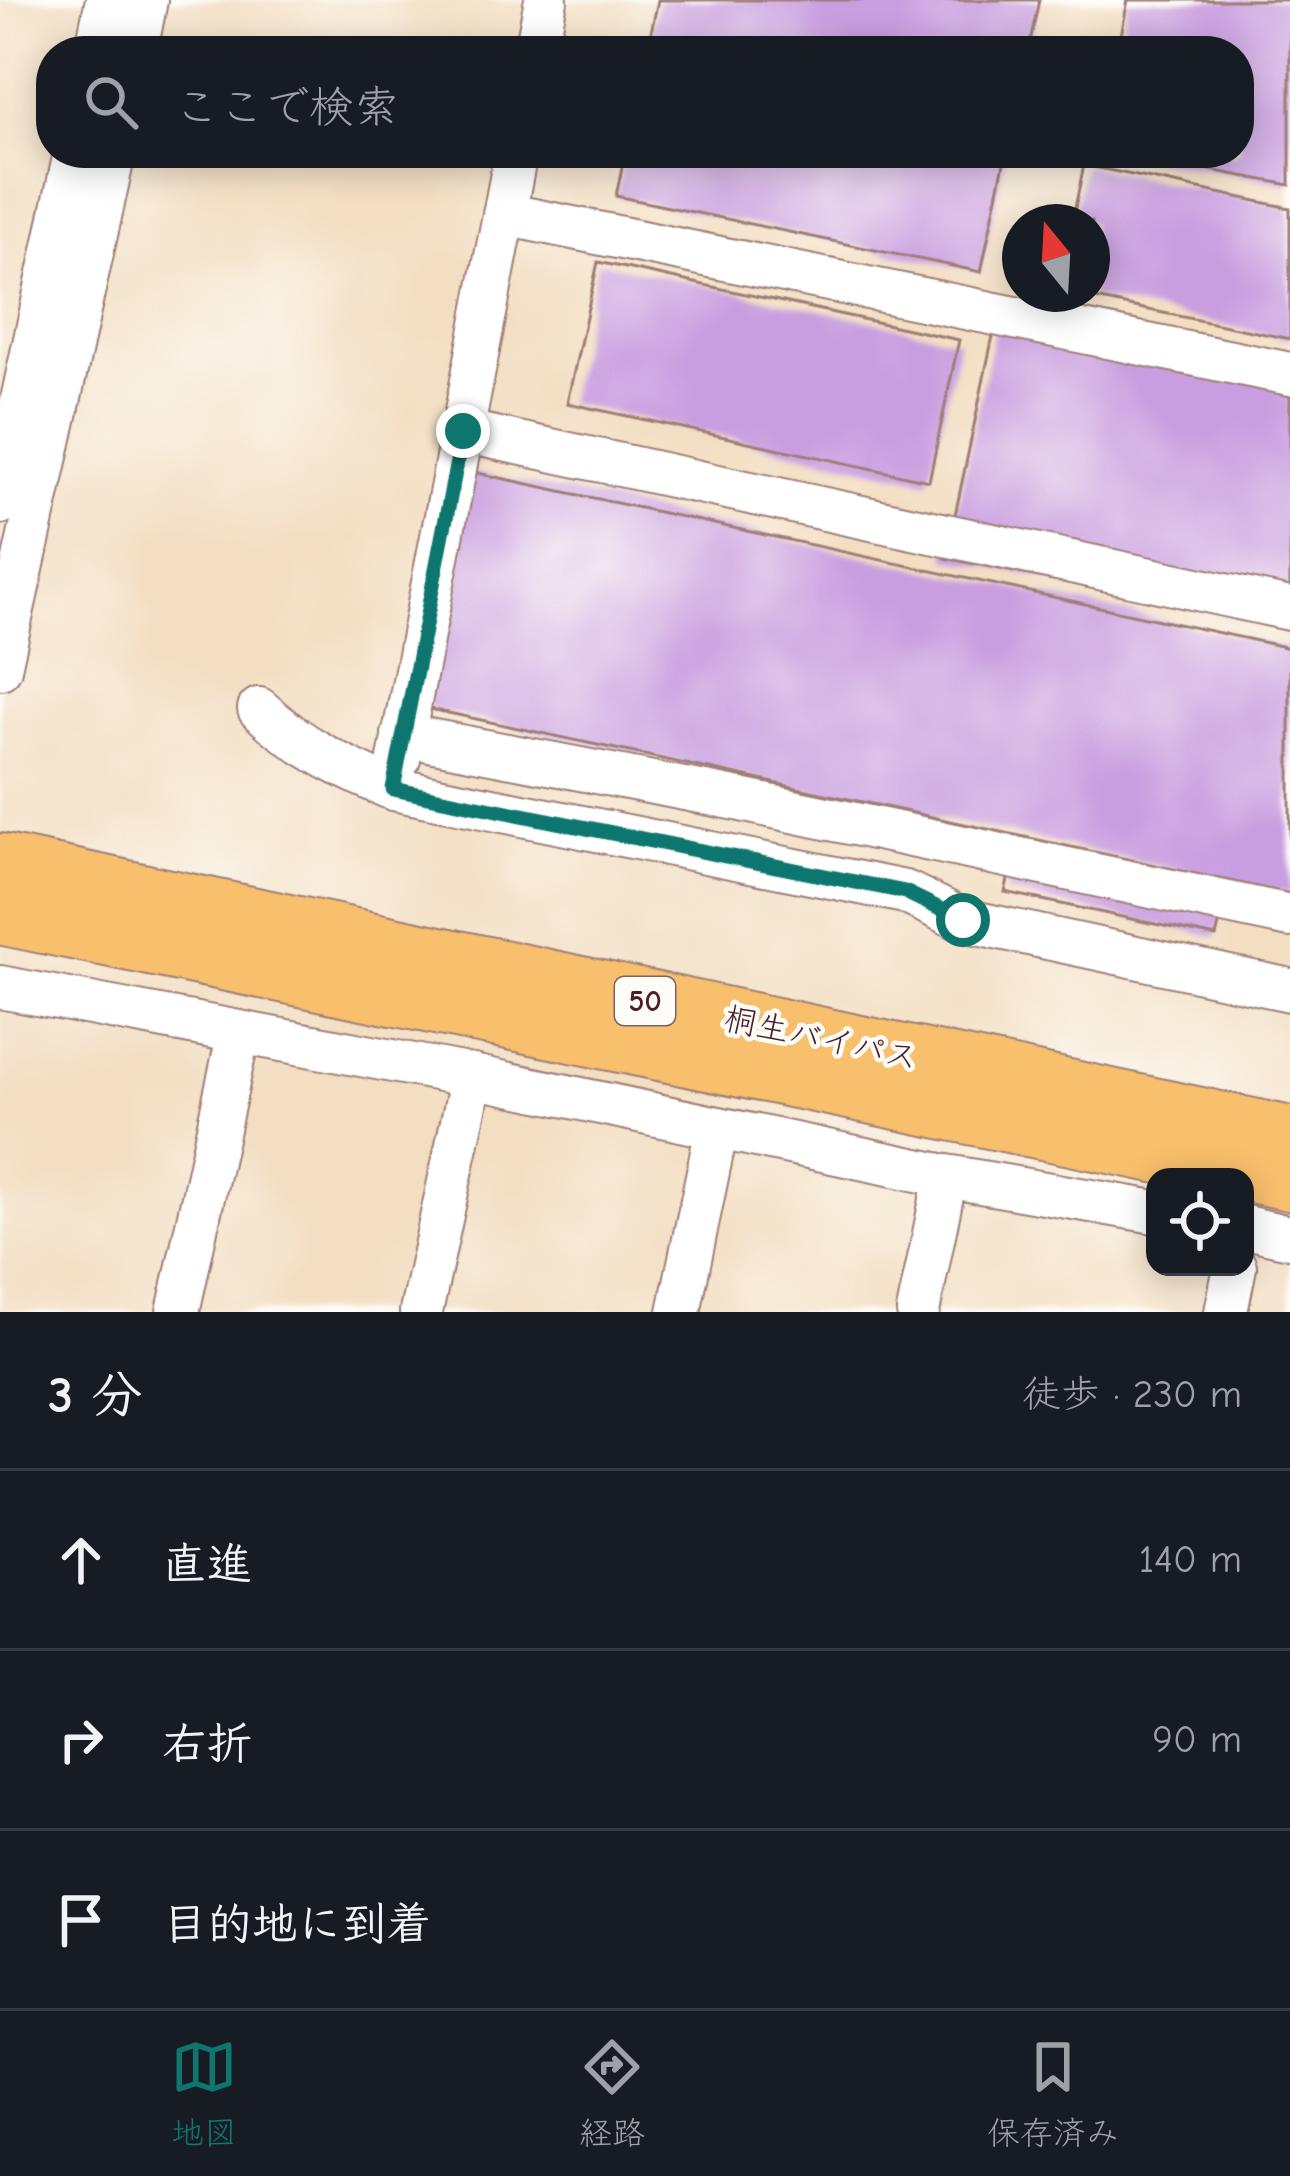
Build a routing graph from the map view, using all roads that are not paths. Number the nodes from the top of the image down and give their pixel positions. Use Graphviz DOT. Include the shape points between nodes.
graph roads {
  1 [pos="107,0"];
  2 [pos="146,0"];
  3 [pos="546,0"];
  4 [pos="99,36"];
  5 [pos="139,36"];
  6 [pos="539,36"];
  7 [pos="71,168"];
  8 [pos="111,168"];
  9 [pos="513,168"];
  10 [pos="504,214"];
  11 [pos="1290,374"];
  12 [pos="463,431"];
  13 [pos="0,503"];
  14 [pos="1290,609"];
  15 [pos="0,668"];
  16 [pos="260,709"];
  17 [pos="403,735"];
  18 [pos="393,789"];
  19 [pos="0,864"];
  20 [pos="0,914"];
  21 [pos="1290,916"];
  22 [pos="0,987"];
  23 [pos="1290,990"];
  24 [pos="239,1032"];
  25 [pos="472,1076"];
  26 [pos="717,1128"];
  27 [pos="1290,1137"];
  28 [pos="946,1176"];
  29 [pos="1290,1180"];
  30 [pos="1146,1209"];
  31 [pos="1254,1229"];
  32 [pos="1290,1237"];
  33 [pos="1233,1276"];
  34 [pos="178,1312"];
  35 [pos="422,1312"];
  36 [pos="679,1312"];
  37 [pos="918,1312"];
  38 [pos="1226,1312"];
  1 -- 4 [label="street"];
  2 -- 5 [label="street"];
  3 -- 6 [label="street"];
  7 -- 13 [label="street"];
  8 -- 15 [label="street"];
  9 -- 10 [label="street"];
  10 -- 11 [label="street"];
  10 -- 12 [label="street"];
  12 -- 14 [label="street"];
  12 -- 17 [label="street"];
  16 -- 18 [label="street" via="326,761"];
  17 -- 18 [label="street"];
  17 -- 21 [label="street"];
  18 -- 23 [label="street" via="905,892 963,920"];
  19 -- 27 [label="highway, 桐生バイパス / 50"];
  20 -- 29 [label="highway, 桐生バイパス / 50"];
  22 -- 24 [label="street"];
  24 -- 25 [label="street"];
  24 -- 34 [label="street"];
  25 -- 26 [label="street"];
  25 -- 35 [label="street"];
  26 -- 28 [label="street"];
  26 -- 36 [label="street"];
  28 -- 30 [label="street"];
  28 -- 37 [label="street"];
  31 -- 32 [label="street"];
  33 -- 38 [label="street"];
}
